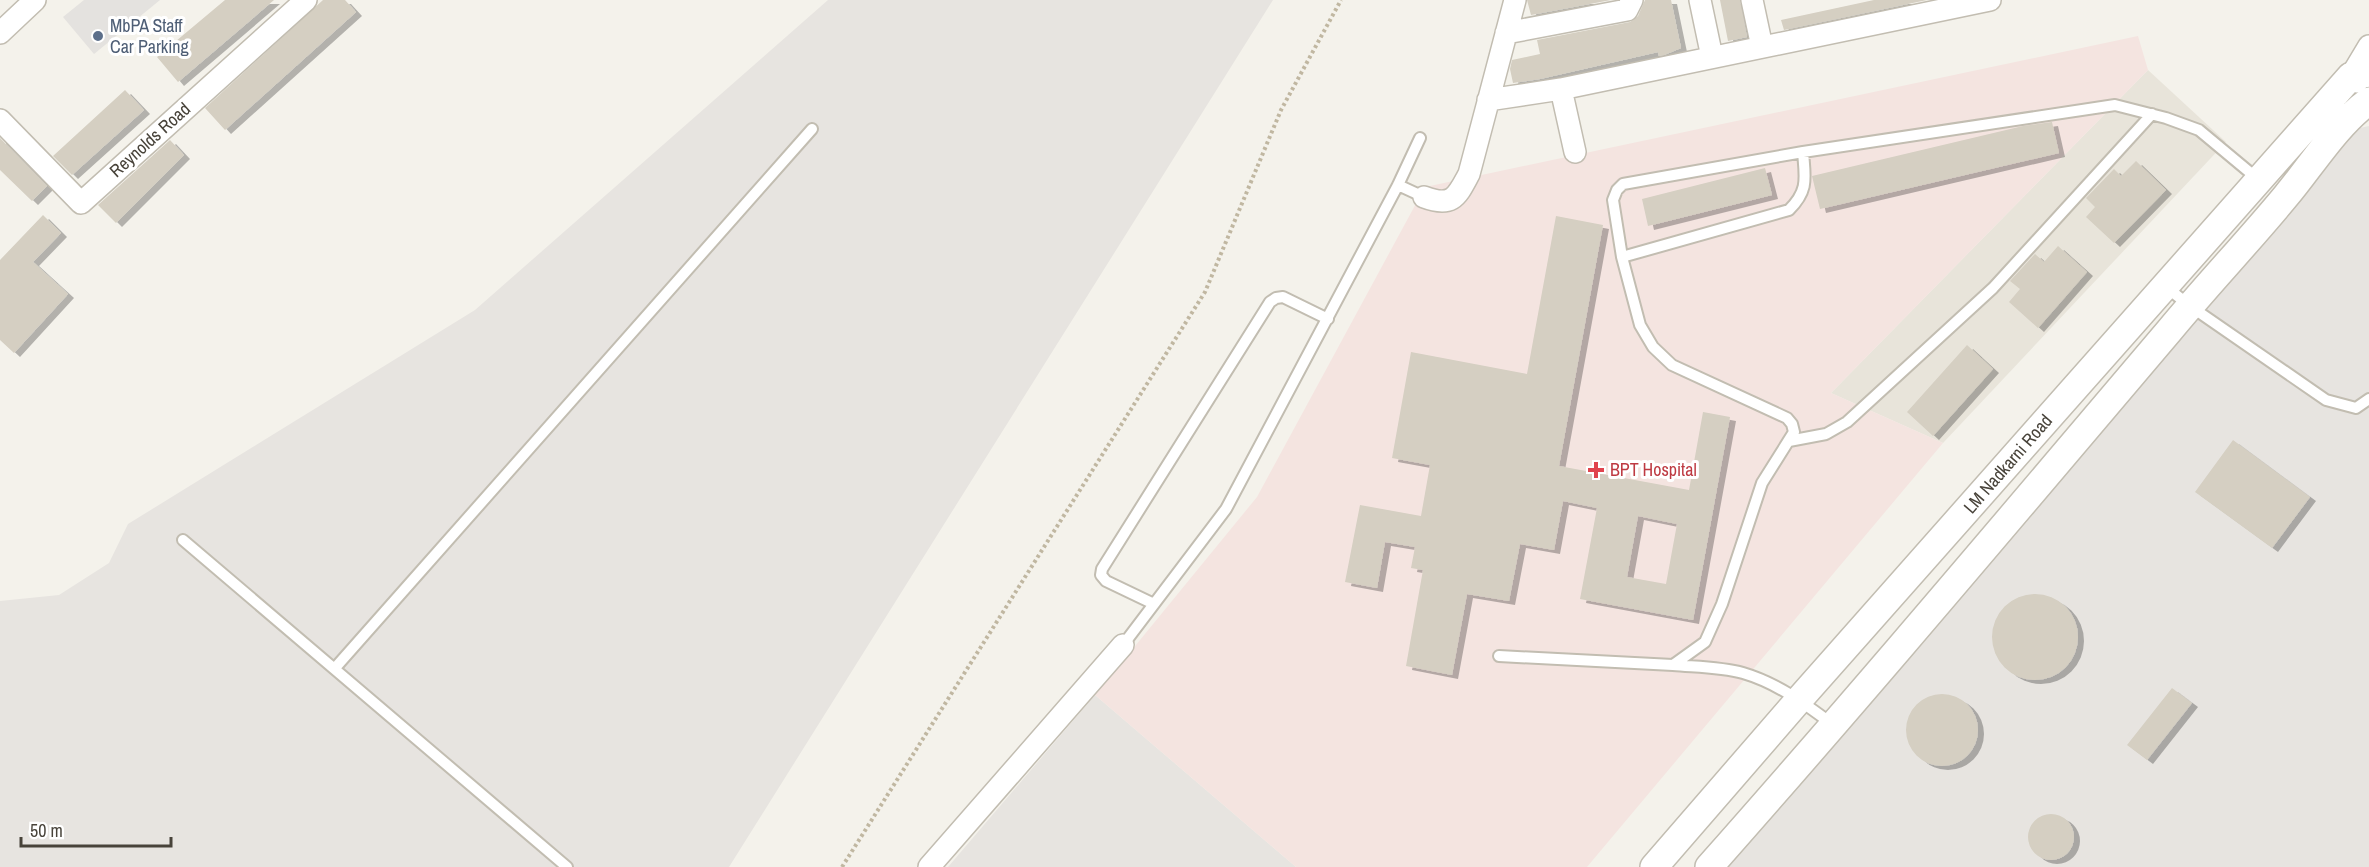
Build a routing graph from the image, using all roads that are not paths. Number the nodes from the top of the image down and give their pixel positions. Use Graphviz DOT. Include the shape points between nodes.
graph roads {
  1 [pos="35,0"];
  2 [pos="306,0"];
  3 [pos="1515,0"];
  4 [pos="1632,0"];
  5 [pos="1700,0"];
  6 [pos="1752,0"];
  7 [pos="1990,0"];
  8 [pos="1927,6"];
  9 [pos="0,33"];
  10 [pos="1506,33"];
  11 [pos="2369,46"];
  12 [pos="1762,47"];
  13 [pos="1712,57"];
  14 [pos="2363,81"];
  15 [pos="1561,89"];
  16 [pos="1488,100"];
  17 [pos="2369,101"];
  18 [pos="2152,114"];
  19 [pos="0,120"];
  20 [pos="812,129"];
  21 [pos="1420,138"];
  22 [pos="1575,152"];
  23 [pos="1803,152"];
  24 [pos="2260,181"];
  25 [pos="1398,185"];
  26 [pos="1425,198"];
  27 [pos="2284,199"];
  28 [pos="1622,256"];
  29 [pos="2165,286"];
  30 [pos="2190,306"];
  31 [pos="1328,319"];
  32 [pos="2369,399"];
  33 [pos="1788,441"];
  34 [pos="183,540"];
  35 [pos="1154,604"];
  36 [pos="1123,645"];
  37 [pos="1499,656"];
  38 [pos="1673,665"];
  39 [pos="335,668"];
  40 [pos="1800,699"];
  41 [pos="1834,726"];
  42 [pos="567,867"];
  43 [pos="929,867"];
  44 [pos="1654,867"];
  45 [pos="1709,867"];
  1 -- 9 [label="street"];
  2 -- 19 [label="street, Reynolds Road" via="81,202"];
  3 -- 10 [label="street"];
  4 -- 10 [label="street" via="1627,10"];
  5 -- 13 [label="street"];
  6 -- 12 [label="street"];
  7 -- 8 [label="street"];
  8 -- 12 [label="street"];
  10 -- 16 [label="street"];
  11 -- 14 [label="street"];
  12 -- 13 [label="street"];
  13 -- 15 [label="street"];
  14 -- 24 [label="street, LM Nadkarni Road"];
  15 -- 16 [label="street"];
  15 -- 22 [label="street"];
  16 -- 26 [label="street" via="1469,174 1456,196 1451,201 1436,202"];
  17 -- 27 [label="street, LM Nadkarni Road" via="2331,140"];
  18 -- 23 [label="lane" via="2115,105"];
  18 -- 24 [label="lane" via="2199,130"];
  18 -- 33 [label="lane" via="1993,288 1847,422 1826,434"];
  20 -- 39 [label="lane"];
  21 -- 25 [label="lane"];
  23 -- 28 [label="lane" via="1806,184 1800,199 1789,210"];
  23 -- 28 [label="lane" via="1623,184 1613,200"];
  24 -- 27 [label="street"];
  24 -- 29 [label="street, LM Nadkarni Road"];
  25 -- 26 [label="lane"];
  25 -- 31 [label="lane"];
  27 -- 30 [label="street, LM Nadkarni Road"];
  28 -- 33 [label="lane" via="1640,326 1653,347 1672,365 1787,418 1794,432"];
  29 -- 30 [label="lane"];
  29 -- 40 [label="street, LM Nadkarni Road"];
  30 -- 32 [label="lane" via="2326,400 2356,408"];
  30 -- 41 [label="street, LM Nadkarni Road"];
  31 -- 35 [label="lane" via="1226,509"];
  31 -- 35 [label="lane" via="1283,297 1269,302 1102,569 1106,581"];
  33 -- 38 [label="lane" via="1762,483 1722,604 1705,642"];
  34 -- 39 [label="lane"];
  35 -- 36 [label="lane"];
  36 -- 43 [label="street"];
  37 -- 38 [label="lane"];
  38 -- 40 [label="lane" via="1742,673"];
  39 -- 42 [label="lane"];
  40 -- 41 [label="lane"];
  40 -- 44 [label="street, LM Nadkarni Road"];
  41 -- 45 [label="street, LM Nadkarni Road"];
}
